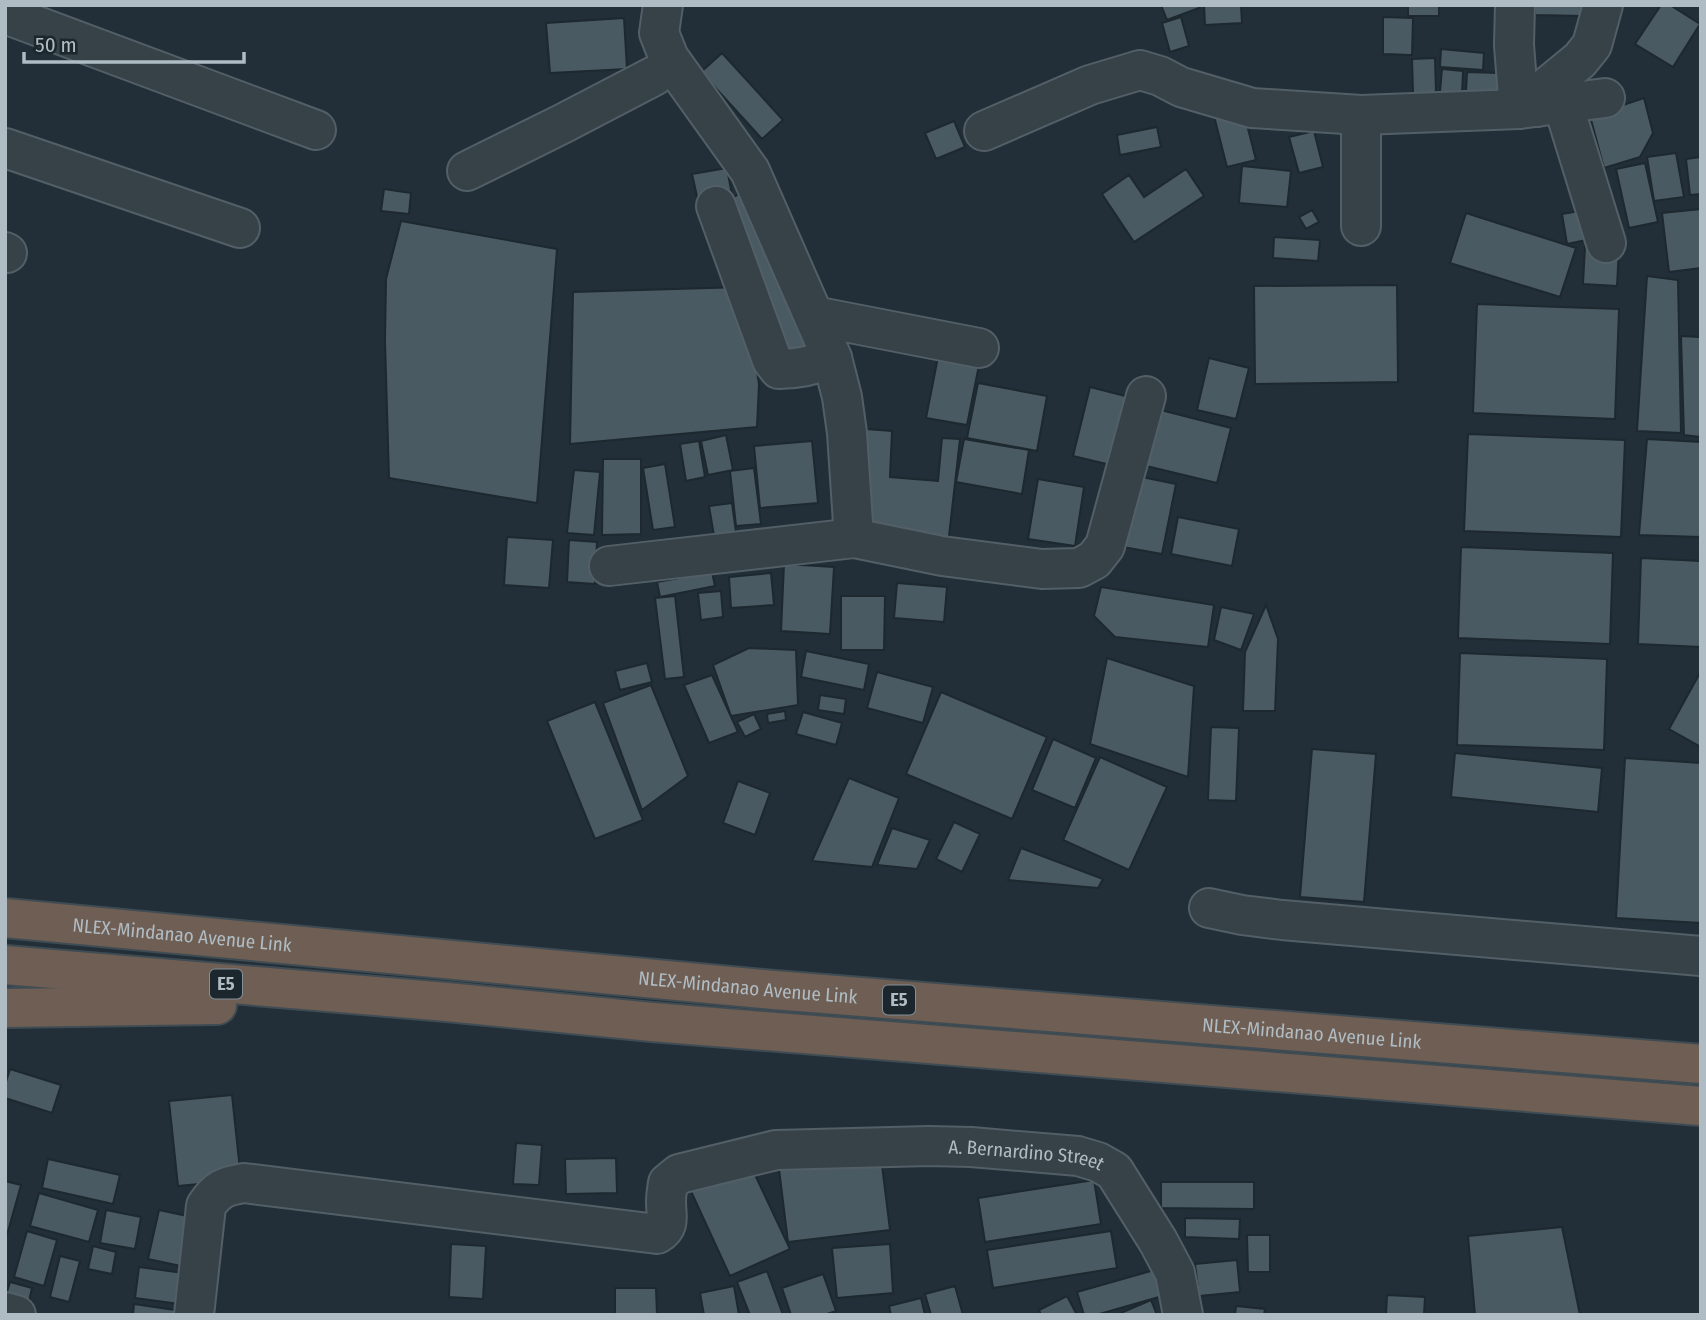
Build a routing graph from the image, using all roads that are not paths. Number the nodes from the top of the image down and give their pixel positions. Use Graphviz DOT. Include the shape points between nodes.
graph roads {
  1 [pos="663,5"];
  2 [pos="1515,5"];
  3 [pos="1603,5"];
  4 [pos="5,14"];
  5 [pos="654,76"];
  6 [pos="1605,98"];
  7 [pos="1539,107"];
  8 [pos="1361,115"];
  9 [pos="316,130"];
  10 [pos="984,131"];
  11 [pos="5,148"];
  12 [pos="467,171"];
  13 [pos="716,206"];
  14 [pos="1361,226"];
  15 [pos="240,228"];
  16 [pos="1606,243"];
  17 [pos="814,316"];
  18 [pos="979,348"];
  19 [pos="832,358"];
  20 [pos="1146,396"];
  21 [pos="854,538"];
  22 [pos="609,566"];
  23 [pos="5,907"];
  24 [pos="1209,908"];
  25 [pos="5,918"];
  26 [pos="99,926"];
  27 [pos="1701,957"];
  28 [pos="5,965"];
  29 [pos="447,1002"];
  30 [pos="5,1009"];
  31 [pos="1701,1064"];
  32 [pos="1701,1105"];
  33 [pos="5,1312"];
  34 [pos="16,1315"];
  35 [pos="194,1315"];
  36 [pos="1184,1315"];
  1 -- 17 [label="street" via="659,33 668,58 750,171"];
  2 -- 7 [label="street" via="1514,45"];
  3 -- 7 [label="street" via="1592,45 1541,92"];
  4 -- 9 [label="street"];
  5 -- 12 [label="street"];
  6 -- 7 [label="street"];
  7 -- 8 [label="street"];
  7 -- 16 [label="street"];
  8 -- 10 [label="street" via="1252,108 1140,70 1090,85"];
  8 -- 14 [label="street"];
  11 -- 15 [label="street"];
  13 -- 19 [label="street" via="772,360 779,369 787,369"];
  17 -- 18 [label="street"];
  17 -- 19 [label="street"];
  19 -- 21 [label="street" via="847,433"];
  20 -- 21 [label="street" via="1105,546 1094,560 1079,568 1042,569 942,556"];
  21 -- 22 [label="street"];
  23 -- 26 [label="highway"];
  24 -- 27 [label="street" via="1282,919"];
  25 -- 26 [label="highway, NLEX-Mindanao Avenue Link / E5"];
  26 -- 31 [label="highway, NLEX-Mindanao Avenue Link / E5" via="787,992"];
  28 -- 29 [label="highway, E5"];
  29 -- 30 [label="highway"];
  29 -- 32 [label="highway, E5"];
  33 -- 34 [label="street"];
  35 -- 36 [label="street, A. Bernardino Street" via="206,1206 228,1186 244,1183 657,1234 668,1221 668,1183 679,1174 776,1150 929,1146 1079,1156 1114,1171 1175,1273"];
}
